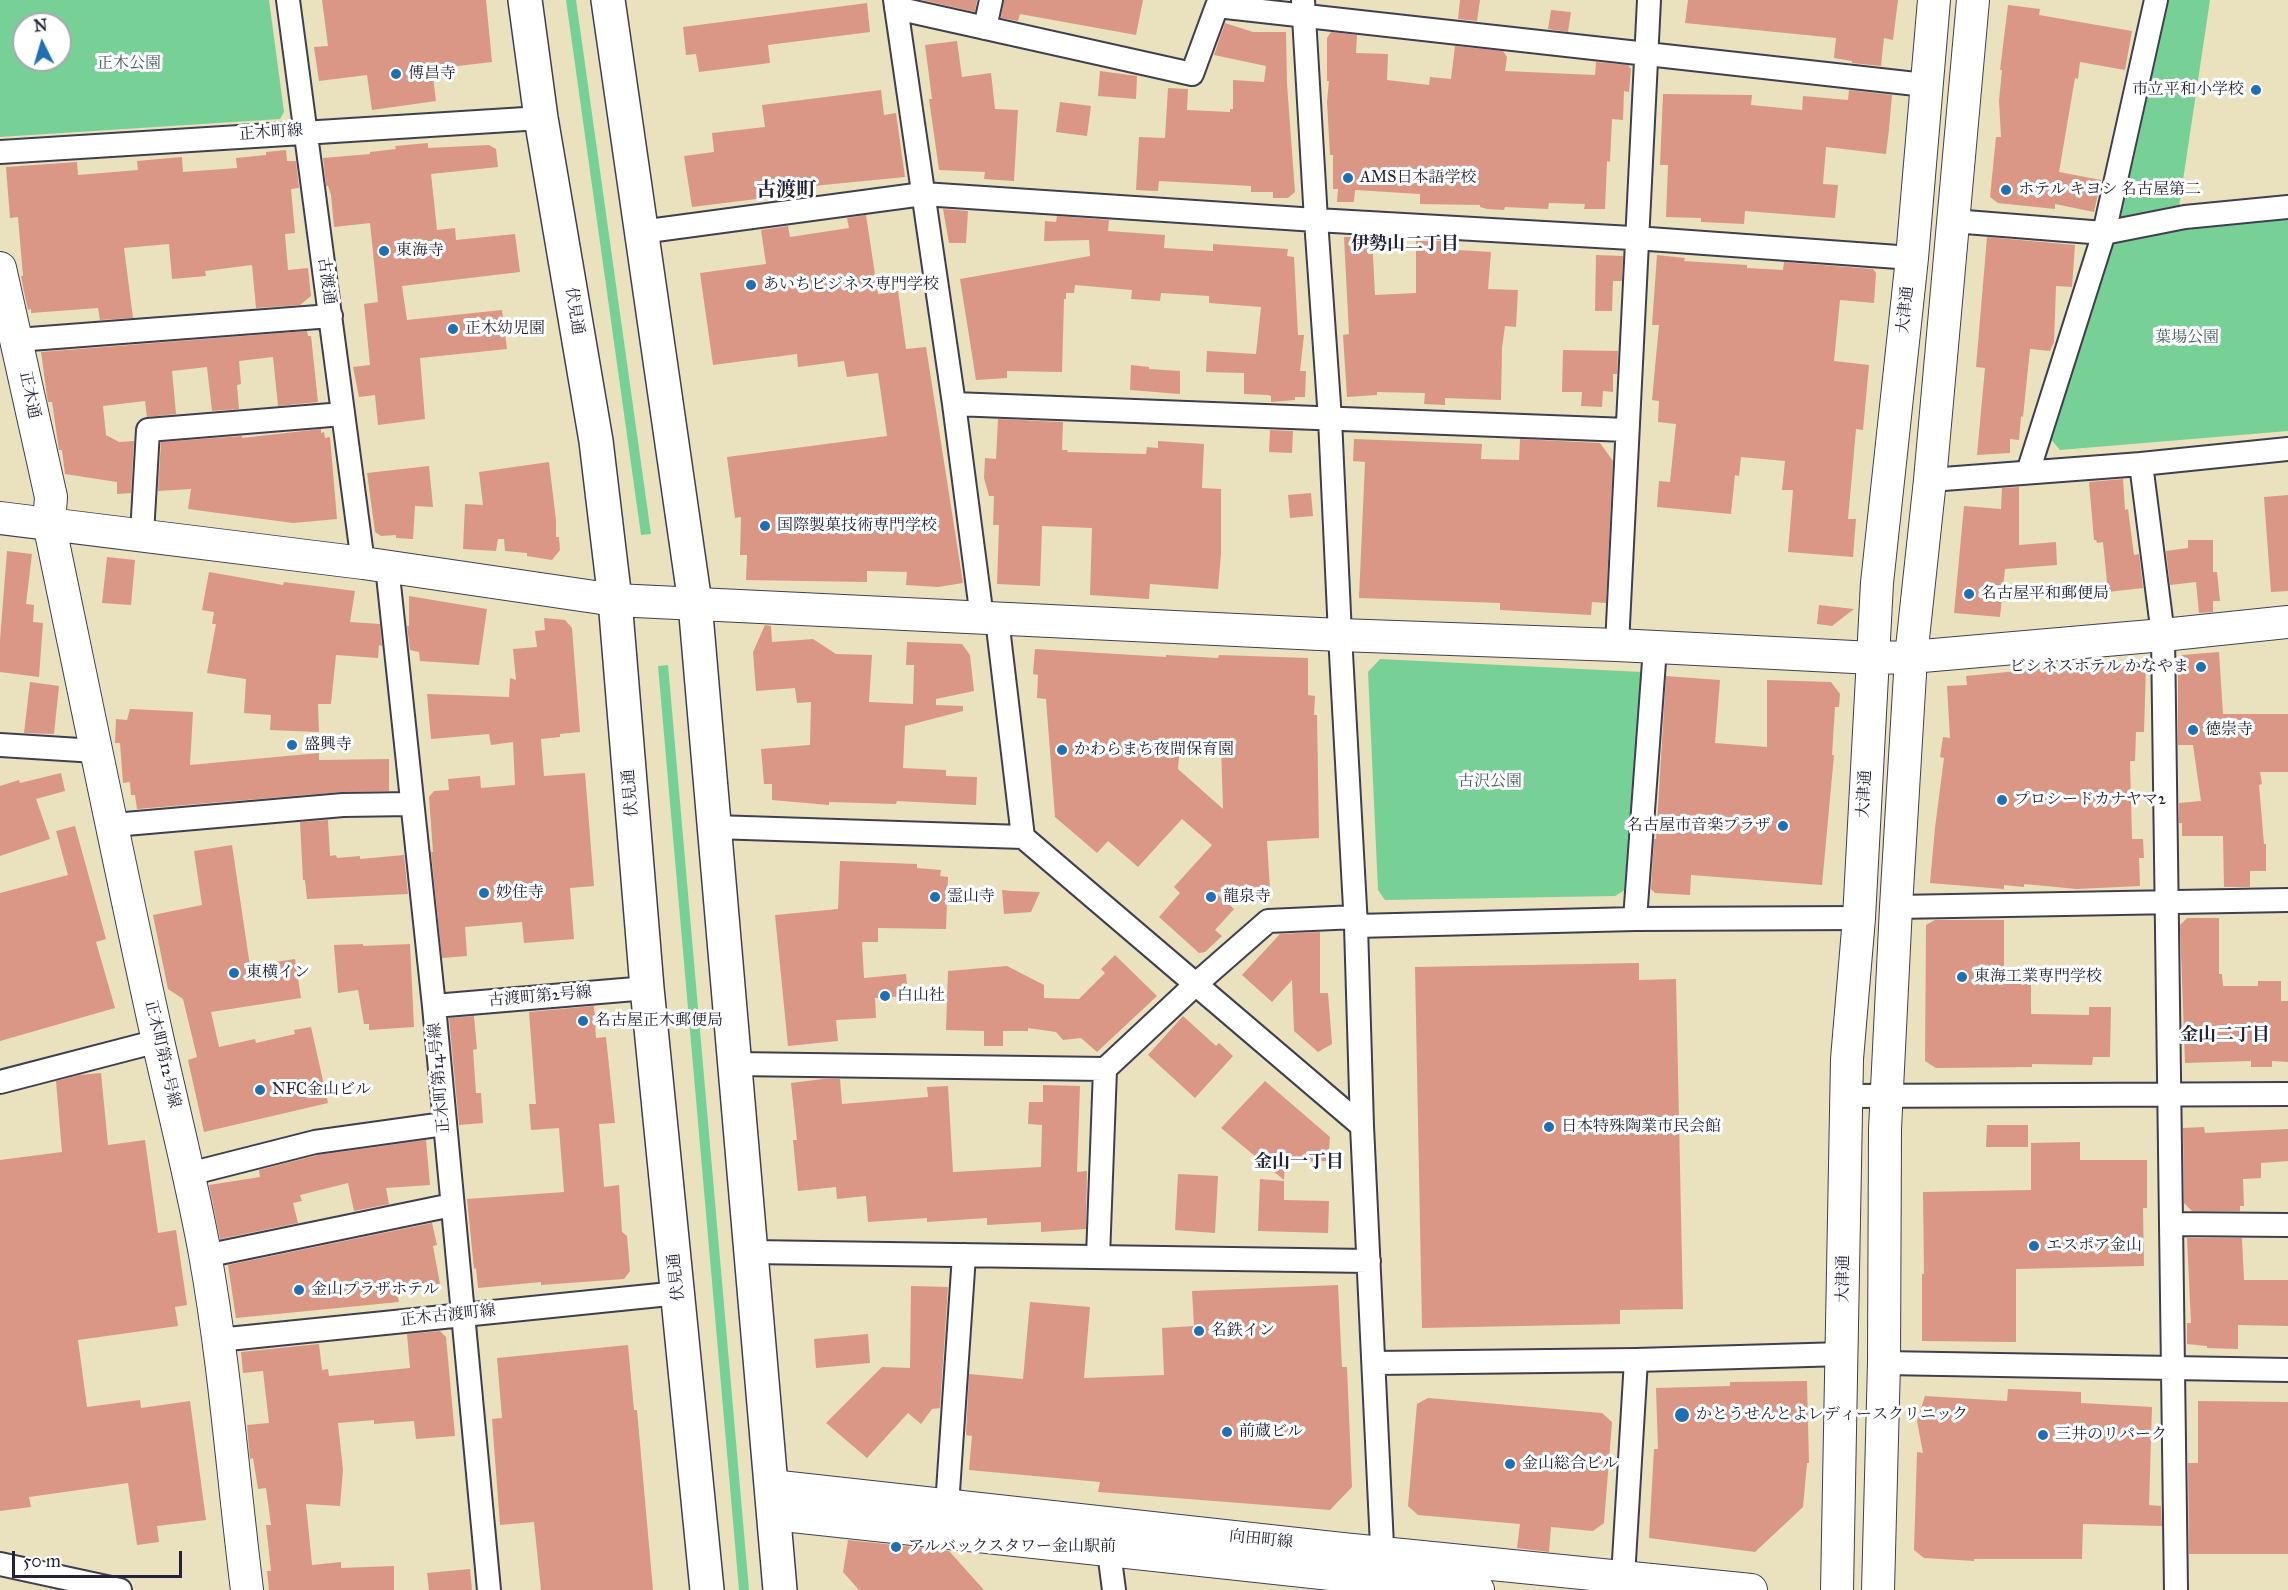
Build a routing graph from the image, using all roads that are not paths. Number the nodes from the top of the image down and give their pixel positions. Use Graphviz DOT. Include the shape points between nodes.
graph roads {
  1 [pos="288,0"];
  2 [pos="525,0"];
  3 [pos="608,0"];
  4 [pos="991,0"];
  5 [pos="1649,0"];
  6 [pos="1934,0"];
  7 [pos="1973,0"];
  8 [pos="2156,0"];
  9 [pos="1218,3"];
  10 [pos="895,4"];
  11 [pos="1304,8"];
  12 [pos="985,28"];
  13 [pos="1647,54"];
  14 [pos="1925,85"];
  15 [pos="542,118"];
  16 [pos="306,131"];
  17 [pos="0,152"];
  18 [pos="923,194"];
  19 [pos="2288,207"];
  20 [pos="1316,220"];
  21 [pos="1953,221"];
  22 [pos="641,232"];
  23 [pos="2104,233"];
  24 [pos="1637,238"];
  25 [pos="1912,258"];
  26 [pos="0,268"];
  27 [pos="331,316"];
  28 [pos="17,340"];
  29 [pos="954,404"];
  30 [pos="344,414"];
  31 [pos="1330,419"];
  32 [pos="1627,430"];
  33 [pos="2288,449"];
  34 [pos="2141,464"];
  35 [pos="2028,472"];
  36 [pos="1930,480"];
  37 [pos="0,518"];
  38 [pos="50,523"];
  39 [pos="142,534"];
  40 [pos="375,564"];
  41 [pos="615,600"];
  42 [pos="695,603"];
  43 [pos="989,619"];
  44 [pos="2288,622"];
  45 [pos="1340,635"];
  46 [pos="2163,635"];
  47 [pos="1617,645"];
  48 [pos="1655,648"];
  49 [pos="1911,657"];
  50 [pos="1873,658"];
  51 [pos="0,745"];
  52 [pos="96,751"];
  53 [pos="411,804"];
  54 [pos="114,825"];
  55 [pos="714,826"];
  56 [pos="1023,837"];
  57 [pos="2288,900"];
  58 [pos="2166,902"];
  59 [pos="1896,907"];
  60 [pos="1859,918"];
  61 [pos="1635,919"];
  62 [pos="1356,921"];
  63 [pos="1196,984"];
  64 [pos="646,988"];
  65 [pos="434,1006"];
  66 [pos="158,1041"];
  67 [pos="735,1064"];
  68 [pos="1105,1069"];
  69 [pos="0,1082"];
  70 [pos="2170,1094"];
  71 [pos="2288,1094"];
  72 [pos="1847,1096"];
  73 [pos="1886,1097"];
  74 [pos="444,1124"];
  75 [pos="1362,1126"];
  76 [pos="189,1174"];
  77 [pos="452,1205"];
  78 [pos="2171,1224"];
  79 [pos="2288,1225"];
  80 [pos="751,1252"];
  81 [pos="964,1255"];
  82 [pos="205,1256"];
  83 [pos="1098,1257"];
  84 [pos="1369,1261"];
  85 [pos="679,1293"];
  86 [pos="463,1314"];
  87 [pos="218,1340"];
  88 [pos="1843,1354"];
  89 [pos="1636,1360"];
  90 [pos="1374,1363"];
  91 [pos="1884,1363"];
  92 [pos="2173,1368"];
  93 [pos="2288,1370"];
  94 [pos="772,1500"];
  95 [pos="946,1506"];
  96 [pos="1108,1552"];
  97 [pos="0,1564"];
  98 [pos="1383,1567"];
  99 [pos="1623,1577"];
  100 [pos="120,1590"];
  101 [pos="248,1590"];
  102 [pos="489,1590"];
  103 [pos="707,1590"];
  104 [pos="780,1590"];
  105 [pos="1114,1590"];
  106 [pos="1478,1590"];
  107 [pos="1750,1590"];
  108 [pos="1830,1590"];
  109 [pos="1838,1590"];
  110 [pos="1878,1590"];
  111 [pos="2176,1590"];
  1 -- 16 [label="street, 古渡通"];
  2 -- 15 [label="highway, 伏見通"];
  3 -- 22 [label="highway"];
  4 -- 12 [label="street"];
  5 -- 13 [label="street"];
  6 -- 14 [label="street, 大津通"];
  7 -- 21 [label="street"];
  8 -- 23 [label="street"];
  9 -- 11 [label="street"];
  9 -- 12 [label="street" via="1192,74"];
  10 -- 12 [label="street"];
  10 -- 18 [label="street"];
  11 -- 13 [label="street"];
  11 -- 20 [label="street"];
  13 -- 14 [label="street"];
  13 -- 24 [label="street"];
  14 -- 25 [label="street, 大津通"];
  15 -- 16 [label="street, 正木町線"];
  15 -- 41 [label="highway, 伏見通" via="596,441"];
  16 -- 17 [label="street, 正木町線"];
  16 -- 27 [label="street, 古渡通"];
  18 -- 20 [label="street"];
  18 -- 22 [label="street"];
  18 -- 29 [label="street"];
  19 -- 23 [label="street" via="2185,217"];
  20 -- 24 [label="street"];
  20 -- 31 [label="street"];
  21 -- 23 [label="street"];
  21 -- 36 [label="street"];
  22 -- 42 [label="highway"];
  23 -- 35 [label="street"];
  24 -- 25 [label="street"];
  24 -- 32 [label="street"];
  25 -- 50 [label="street, 大津通" via="1877,583"];
  26 -- 28 [label="street, 正木通"];
  27 -- 28 [label="street"];
  27 -- 30 [label="street, 古渡通"];
  28 -- 38 [label="street, 正木通" via="51,497"];
  29 -- 31 [label="street"];
  29 -- 43 [label="street"];
  30 -- 39 [label="street" via="148,430"];
  30 -- 40 [label="street, 古渡通"];
  31 -- 32 [label="street"];
  31 -- 45 [label="street"];
  32 -- 47 [label="street"];
  33 -- 34 [label="street"];
  34 -- 35 [label="street"];
  34 -- 46 [label="street"];
  35 -- 36 [label="street"];
  36 -- 49 [label="street"];
  37 -- 38 [label="street"];
  38 -- 39 [label="street"];
  38 -- 52 [label="street, 正木町第12号線"];
  39 -- 40 [label="street"];
  40 -- 41 [label="street"];
  40 -- 53 [label="street, 正木町第14号線"];
  41 -- 42 [label="street"];
  41 -- 64 [label="highway, 伏見通"];
  42 -- 43 [label="street"];
  42 -- 55 [label="highway"];
  43 -- 45 [label="street"];
  43 -- 56 [label="street"];
  44 -- 46 [label="street"];
  45 -- 47 [label="street"];
  45 -- 62 [label="street"];
  46 -- 49 [label="street"];
  46 -- 58 [label="street"];
  47 -- 48 [label="street"];
  48 -- 50 [label="street"];
  48 -- 61 [label="street"];
  49 -- 50 [label="street"];
  49 -- 59 [label="street"];
  50 -- 60 [label="street, 大津通"];
  51 -- 52 [label="street"];
  52 -- 54 [label="street, 正木町第12号線"];
  53 -- 54 [label="street" via="343,805"];
  53 -- 65 [label="street, 正木町第14号線"];
  54 -- 66 [label="street, 正木町第12号線"];
  55 -- 56 [label="street"];
  55 -- 67 [label="highway"];
  56 -- 63 [label="street"];
  57 -- 58 [label="street"];
  58 -- 59 [label="street"];
  58 -- 70 [label="street"];
  59 -- 73 [label="street"];
  60 -- 61 [label="street"];
  60 -- 72 [label="street, 大津通"];
  61 -- 62 [label="street"];
  62 -- 63 [label="street" via="1268,921"];
  62 -- 75 [label="street"];
  63 -- 68 [label="street"];
  63 -- 75 [label="street"];
  64 -- 65 [label="street, 古渡町第2号線"];
  64 -- 85 [label="highway, 伏見通"];
  65 -- 74 [label="street, 正木町第14号線"];
  66 -- 69 [label="street"];
  66 -- 76 [label="street, 正木町第12号線"];
  67 -- 68 [label="street"];
  67 -- 80 [label="highway"];
  68 -- 83 [label="street"];
  70 -- 71 [label="street"];
  70 -- 73 [label="street"];
  70 -- 78 [label="street"];
  72 -- 73 [label="street"];
  72 -- 88 [label="street, 大津通"];
  73 -- 91 [label="street"];
  74 -- 76 [label="street" via="315,1142"];
  74 -- 77 [label="street, 正木町第14号線"];
  75 -- 84 [label="street"];
  76 -- 82 [label="street, 正木町第12号線"];
  77 -- 82 [label="street"];
  77 -- 86 [label="street, 正木町第14号線"];
  78 -- 79 [label="street"];
  78 -- 92 [label="street"];
  80 -- 81 [label="street"];
  80 -- 94 [label="highway"];
  81 -- 83 [label="street"];
  81 -- 95 [label="street"];
  82 -- 87 [label="street, 正木町第12号線"];
  83 -- 84 [label="street"];
  84 -- 90 [label="street"];
  85 -- 86 [label="street, 正木古渡町線"];
  85 -- 103 [label="highway, 伏見通"];
  86 -- 87 [label="street, 正木古渡町線"];
  86 -- 102 [label="street, 正木町第14号線"];
  87 -- 101 [label="street, 正木町第12号線"];
  88 -- 89 [label="street"];
  88 -- 109 [label="street, 大津通"];
  89 -- 90 [label="street"];
  89 -- 99 [label="street"];
  90 -- 98 [label="street"];
  91 -- 92 [label="street"];
  91 -- 110 [label="street"];
  92 -- 93 [label="street"];
  92 -- 111 [label="street"];
  94 -- 95 [label="street, 向田町線"];
  94 -- 96 [label="street, 向田町線"];
  94 -- 104 [label="highway"];
  95 -- 98 [label="street, 向田町線"];
  96 -- 98 [label="street, 向田町線"];
  96 -- 105 [label="street"];
  97 -- 100 [label="street"];
  98 -- 99 [label="street, 向田町線"];
  98 -- 106 [label="street, 向田町線"];
  99 -- 107 [label="street, 向田町線"];
  108 -- 109 [label="street"];
}
